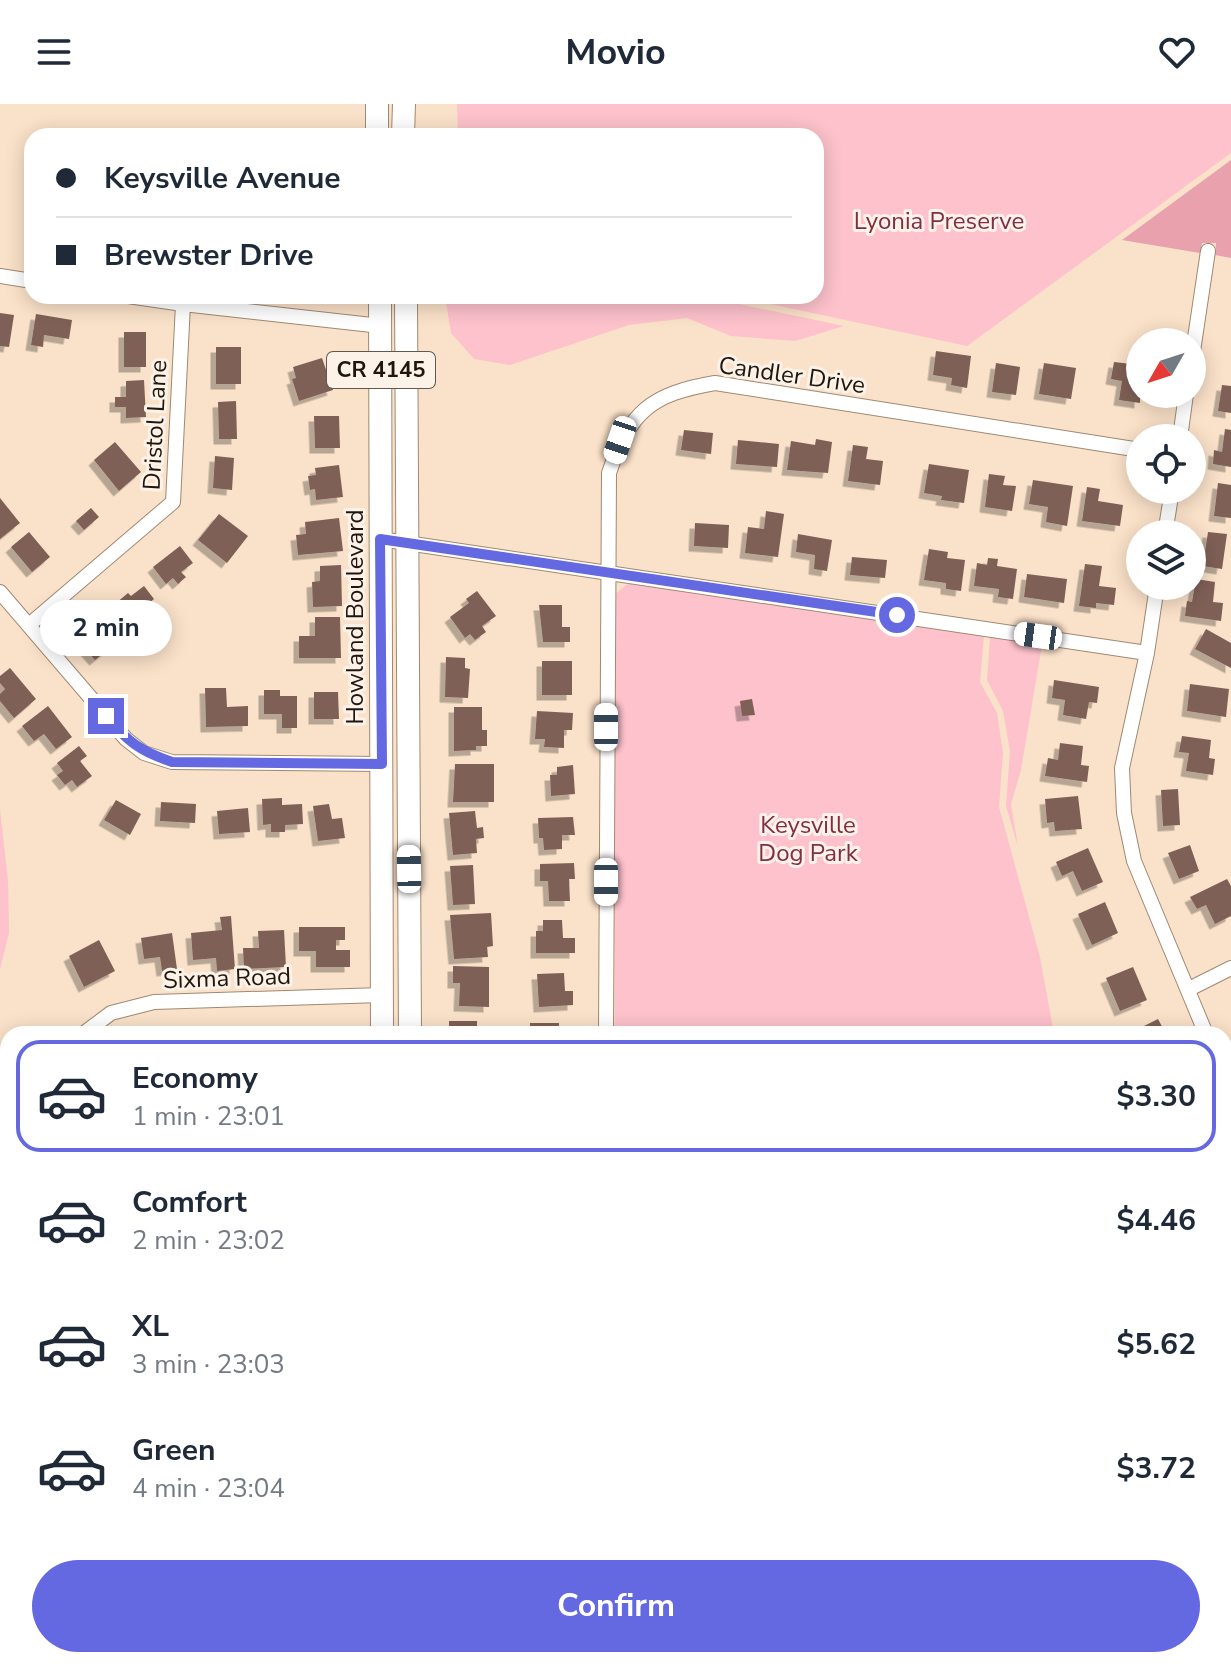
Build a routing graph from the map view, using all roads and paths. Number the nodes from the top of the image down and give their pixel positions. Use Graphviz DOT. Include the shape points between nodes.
graph roads {
  1 [pos="377,104"];
  2 [pos="404,104"];
  3 [pos="377,128"];
  4 [pos="403,128"];
  5 [pos="1208,251"];
  6 [pos="0,276"];
  7 [pos="24,280"];
  8 [pos="183,304"];
  9 [pos="380,304"];
  10 [pos="406,304"];
  11 [pos="381,326"];
  12 [pos="1196,328"];
  13 [pos="1126,448"];
  14 [pos="380,539"];
  15 [pos="408,542"];
  16 [pos="606,572"];
  17 [pos="0,592"];
  18 [pos="1155,600"];
  19 [pos="29,625"];
  20 [pos="1147,653"];
  21 [pos="382,764"];
  22 [pos="1231,968"];
  23 [pos="1189,989"];
  24 [pos="382,995"];
  25 [pos="94,1026"];
  26 [pos="382,1026"];
  27 [pos="410,1026"];
  28 [pos="606,1026"];
  29 [pos="1203,1026"];
  1 -- 3 [label="main road"];
  2 -- 4 [label="main road"];
  5 -- 12 [label="street"];
  6 -- 7 [label="street"];
  8 -- 11 [label="street"];
  8 -- 19 [label="street, Dristol Lane" via="173,502"];
  9 -- 11 [label="main road, Howland Boulevard / CR 4145"];
  10 -- 15 [label="main road, CR 4145"];
  11 -- 14 [label="main road, Howland Boulevard / CR 4145"];
  13 -- 16 [label="street, Candler Drive" via="715,383 680,389 640,414 620,440 609,473"];
  14 -- 15 [label="street"];
  14 -- 21 [label="main road, Howland Boulevard / CR 4145"];
  15 -- 16 [label="street"];
  15 -- 27 [label="main road, CR 4145"];
  16 -- 20 [label="street"];
  16 -- 28 [label="street, Candler Drive"];
  17 -- 19 [label="street"];
  18 -- 20 [label="street"];
  19 -- 21 [label="street" via="126,739 144,753 172,762"];
  20 -- 23 [label="street" via="1122,768 1124,813 1134,861"];
  21 -- 24 [label="main road, Howland Boulevard / CR 4145"];
  22 -- 23 [label="street"];
  23 -- 29 [label="street"];
  24 -- 25 [label="street, Sixma Road" via="154,1002 111,1013"];
  24 -- 26 [label="main road, Howland Boulevard / CR 4145"];
}
